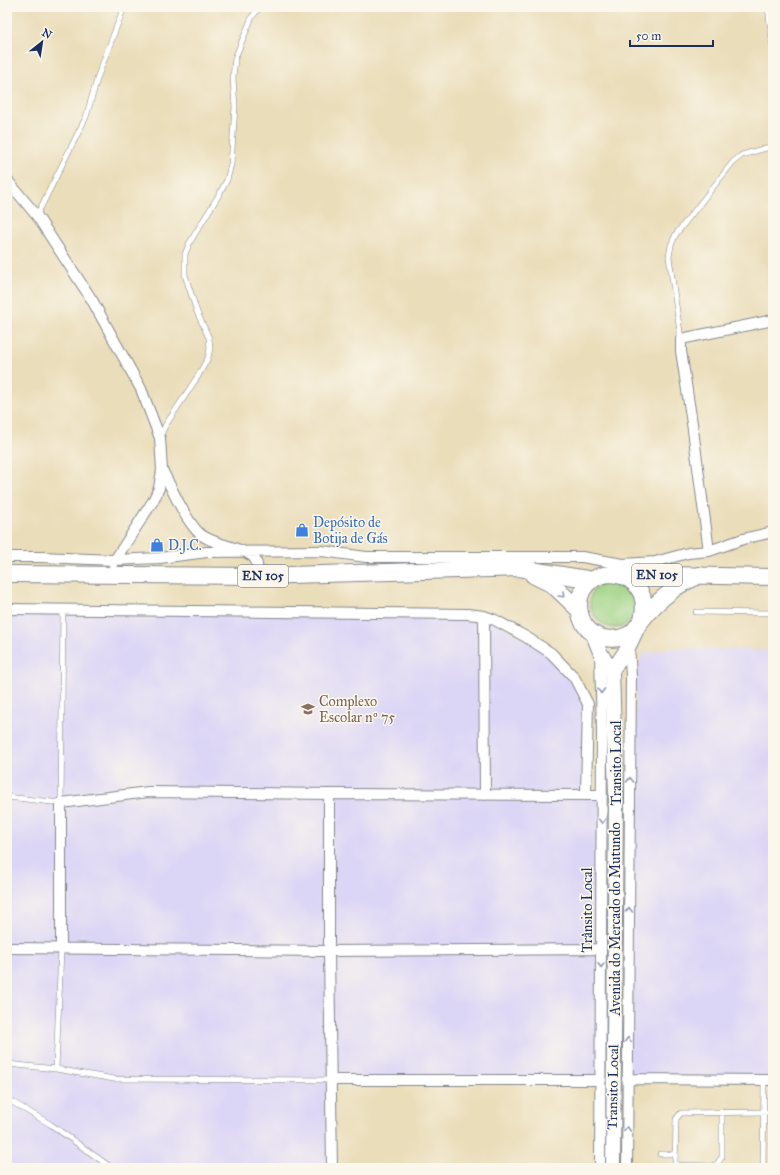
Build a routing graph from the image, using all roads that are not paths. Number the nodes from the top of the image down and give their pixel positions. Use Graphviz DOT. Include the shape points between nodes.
graph roads {
  1 [pos="124,7"];
  2 [pos="260,7"];
  3 [pos="768,7"];
  4 [pos="773,48"];
  5 [pos="773,146"];
  6 [pos="7,180"];
  7 [pos="37,216"];
  8 [pos="773,320"];
  9 [pos="681,338"];
  10 [pos="160,438"];
  11 [pos="162,470"];
  12 [pos="773,532"];
  13 [pos="709,550"];
  14 [pos="247,553"];
  15 [pos="7,557"];
  16 [pos="112,567"];
  17 [pos="519,568"];
  18 [pos="7,574"];
  19 [pos="615,574"];
  20 [pos="700,575"];
  21 [pos="258,576"];
  22 [pos="773,577"];
  23 [pos="593,580"];
  24 [pos="7,609"];
  25 [pos="63,610"];
  26 [pos="579,610"];
  27 [pos="696,612"];
  28 [pos="773,613"];
  29 [pos="484,616"];
  30 [pos="640,623"];
  31 [pos="592,632"];
  32 [pos="629,646"];
  33 [pos="600,652"];
  34 [pos="612,671"];
  35 [pos="330,794"];
  36 [pos="586,795"];
  37 [pos="602,795"];
  38 [pos="485,796"];
  39 [pos="7,798"];
  40 [pos="60,803"];
  41 [pos="7,948"];
  42 [pos="601,948"];
  43 [pos="61,949"];
  44 [pos="329,951"];
  45 [pos="7,1064"];
  46 [pos="56,1069"];
  47 [pos="627,1079"];
  48 [pos="332,1080"];
  49 [pos="600,1080"];
  50 [pos="768,1080"];
  51 [pos="7,1099"];
  52 [pos="722,1112"];
  53 [pos="764,1112"];
  54 [pos="773,1112"];
  55 [pos="660,1154"];
  56 [pos="675,1154"];
  57 [pos="675,1167"];
  58 [pos="112,1168"];
  59 [pos="332,1168"];
  60 [pos="600,1168"];
  61 [pos="613,1168"];
  62 [pos="626,1168"];
  63 [pos="763,1168"];
  1 -- 7 [label="lane" via="98,76 86,117"];
  2 -- 10 [label="lane" via="252,17 235,58 235,107 231,164 227,180 185,254 185,275 209,338 208,358"];
  3 -- 4 [label="lane"];
  5 -- 9 [label="lane" via="742,155 733,162 676,234 669,257"];
  6 -- 7 [label="street"];
  7 -- 10 [label="street" via="92,300 141,389"];
  8 -- 9 [label="street"];
  9 -- 13 [label="street"];
  10 -- 11 [label="street"];
  11 -- 14 [label="street" via="197,532 207,539"];
  11 -- 16 [label="street" via="159,488 153,501"];
  12 -- 13 [label="street"];
  13 -- 14 [label="street" via="655,562 623,564 582,557 366,557 322,551"];
  14 -- 16 [label="street" via="207,552"];
  14 -- 21 [label="street" via="257,562"];
  15 -- 16 [label="street" via="40,556"];
  16 -- 18 [label="main road, EN 105"];
  16 -- 21 [label="main road, EN 105"];
  17 -- 21 [label="main road, EN 105"];
  17 -- 23 [label="main road, EN 105"];
  17 -- 26 [label="main road, one-way" via="553,586"];
  19 -- 20 [label="main road, EN 105"];
  19 -- 23 [label="main road"];
  19 -- 30 [label="main road" via="634,582 640,590 644,610"];
  20 -- 22 [label="main road, EN 105"];
  20 -- 30 [label="main road" via="672,590"];
  23 -- 26 [label="main road" via="585,588"];
  24 -- 25 [label="street"];
  25 -- 29 [label="street"];
  25 -- 40 [label="lane"];
  26 -- 31 [label="main road" via="582,620"];
  27 -- 28 [label="lane"];
  29 -- 36 [label="street" via="551,653 574,677 588,704"];
  29 -- 38 [label="street"];
  30 -- 31 [label="main road" via="628,635 616,639 603,638"];
  30 -- 32 [label="main road"];
  31 -- 33 [label="main road"];
  32 -- 34 [label="main road"];
  47 -- 32 [label="street, Transito Local, one-way" via="631,677"];
  33 -- 34 [label="main road"];
  33 -- 37 [label="street, Trânsito Local, one-way"];
  34 -- 61 [label="main road, Avenida do Mercado do Mutundo" via="616,795"];
  35 -- 38 [label="street"];
  35 -- 40 [label="street" via="148,792"];
  35 -- 44 [label="street"];
  36 -- 37 [label="street"];
  36 -- 38 [label="street"];
  37 -- 42 [label="street, Trânsito Local, one-way"];
  39 -- 40 [label="lane"];
  40 -- 43 [label="street"];
  41 -- 43 [label="street"];
  42 -- 44 [label="street"];
  42 -- 49 [label="street, Trânsito Local, one-way"];
  43 -- 44 [label="street"];
  43 -- 46 [label="lane"];
  44 -- 48 [label="street"];
  45 -- 46 [label="lane"];
  46 -- 48 [label="lane" via="114,1079"];
  47 -- 50 [label="street"];
  62 -- 47 [label="street, Transito Local, one-way"];
  48 -- 49 [label="street"];
  48 -- 59 [label="street"];
  49 -- 60 [label="street, Trânsito Local"];
  50 -- 53 [label="lane"];
  51 -- 58 [label="lane" via="50,1124"];
  52 -- 53 [label="lane"];
  52 -- 56 [label="lane" via="685,1112 678,1115"];
  52 -- 57 [label="lane" via="722,1157 717,1164"];
  53 -- 54 [label="lane"];
  53 -- 63 [label="lane"];
  55 -- 56 [label="lane"];
  56 -- 57 [label="lane"];
}
